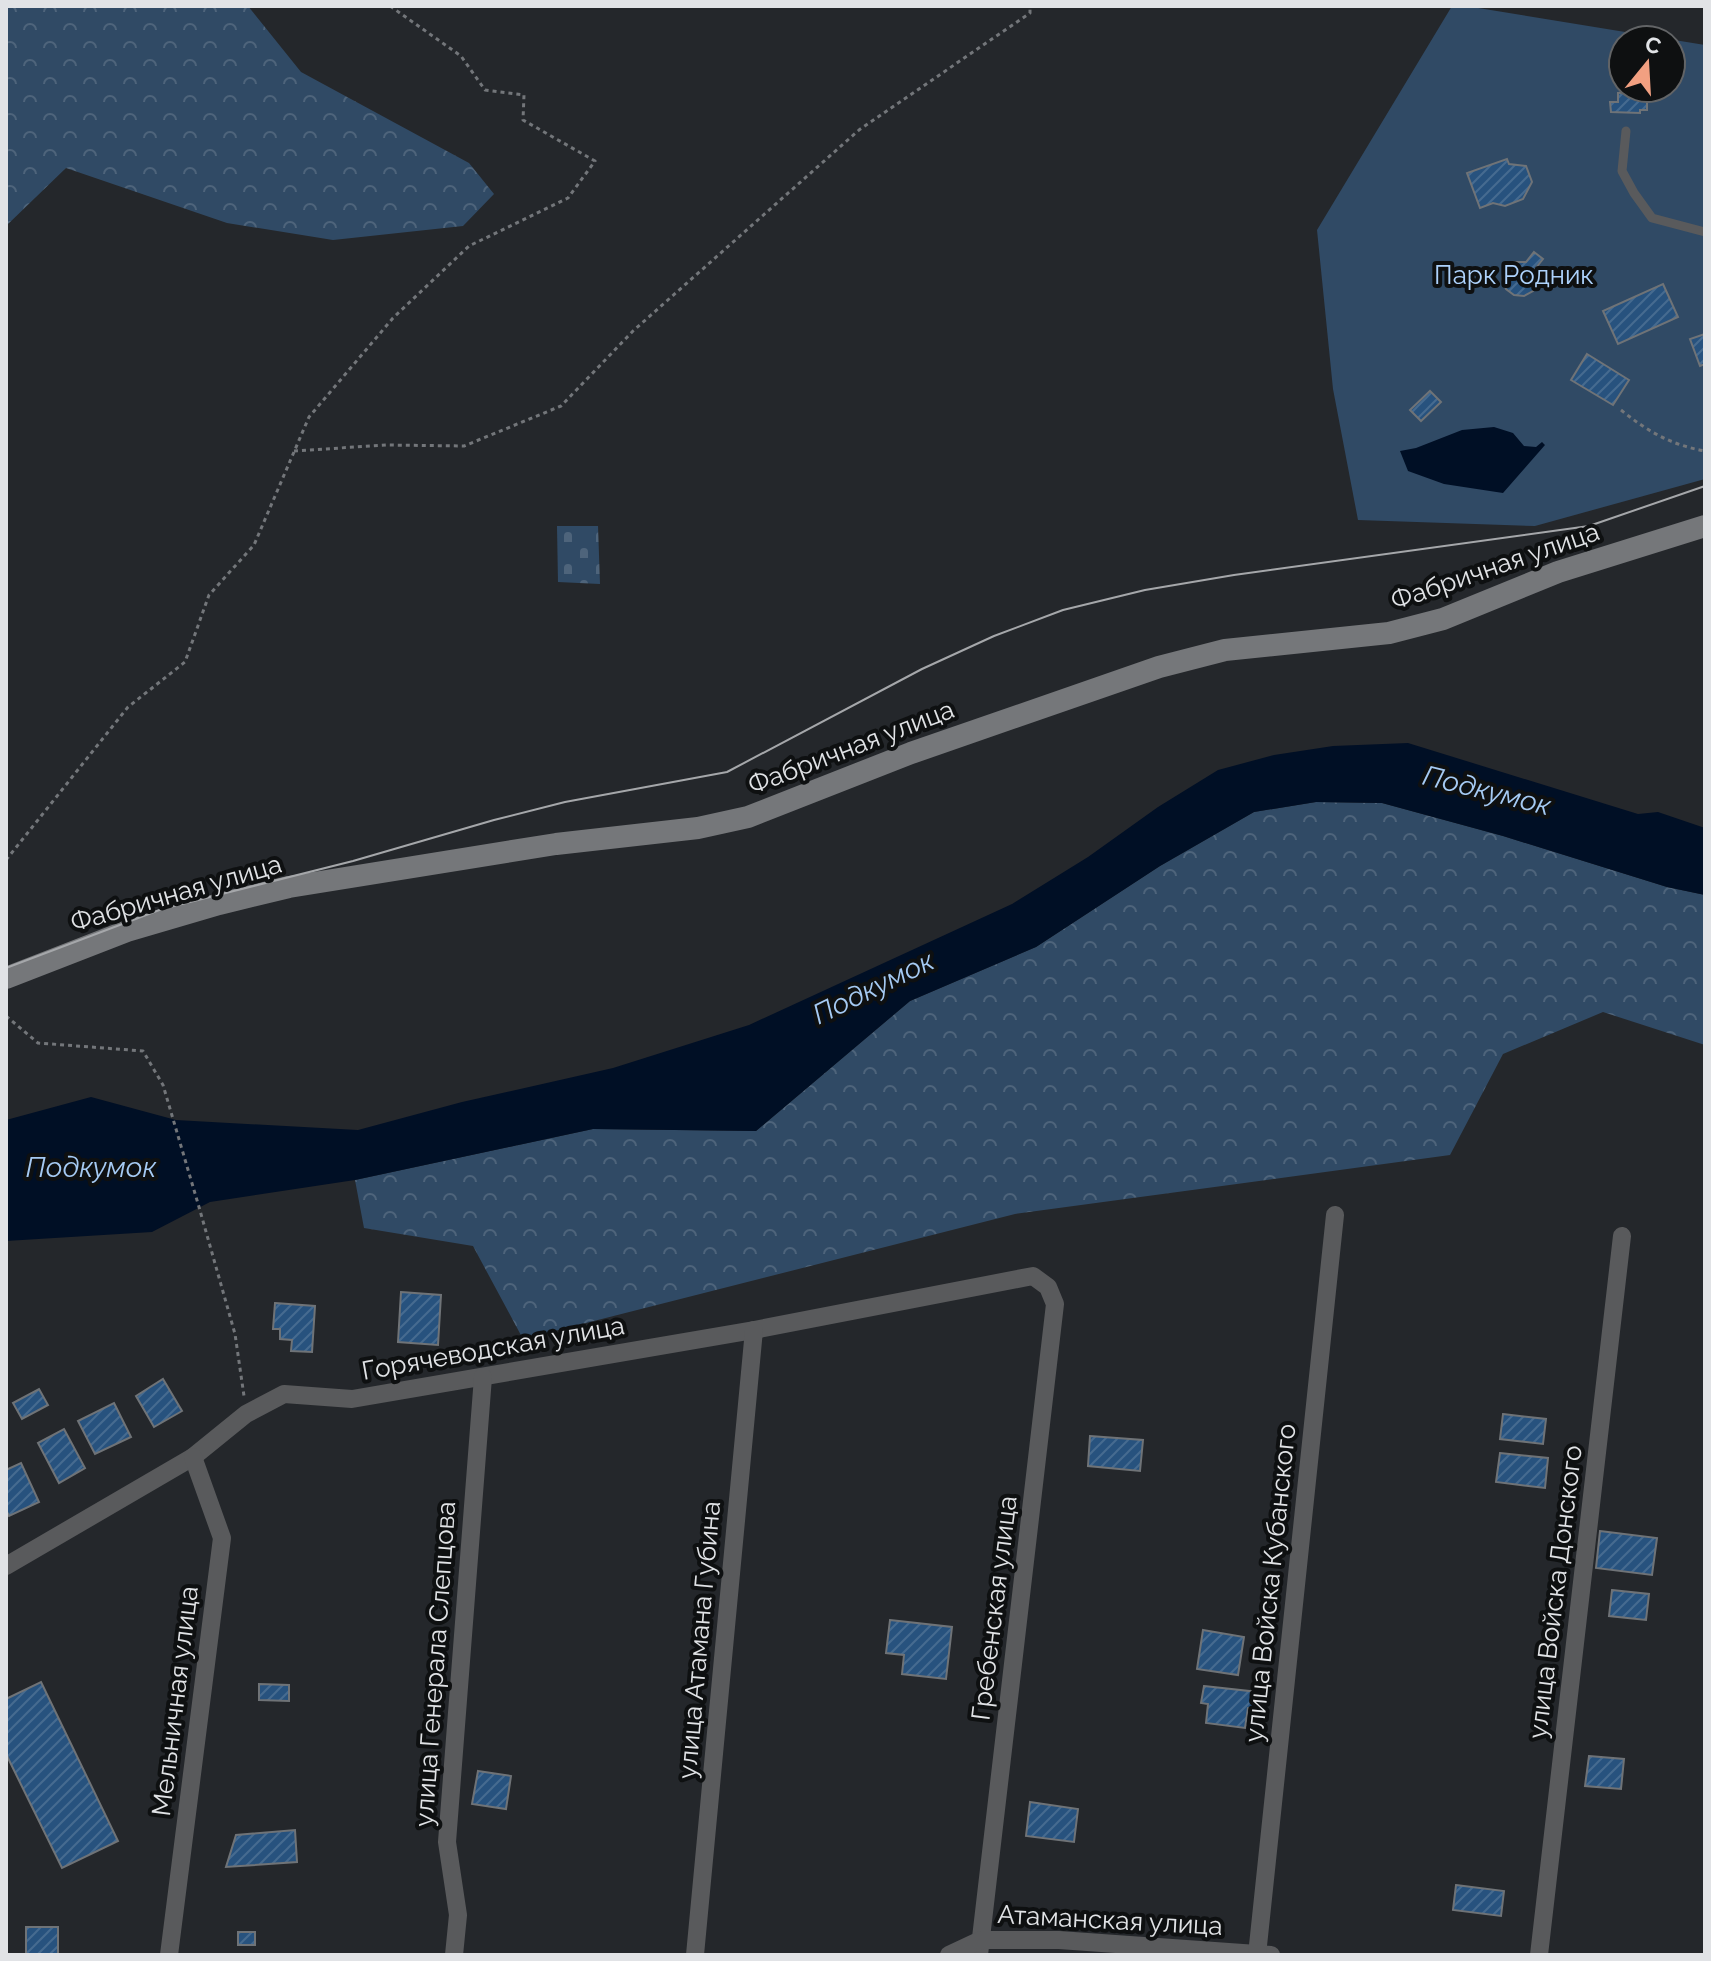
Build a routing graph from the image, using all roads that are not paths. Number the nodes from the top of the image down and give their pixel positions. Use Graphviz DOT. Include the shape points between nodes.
graph roads {
  1 [pos="1626,131"];
  2 [pos="1705,232"];
  3 [pos="1705,526"];
  4 [pos="6,978"];
  5 [pos="1335,1215"];
  6 [pos="1622,1236"];
  7 [pos="1033,1276"];
  8 [pos="754,1330"];
  9 [pos="483,1377"];
  10 [pos="193,1457"];
  11 [pos="6,1566"];
  12 [pos="980,1947"];
  13 [pos="169,1955"];
  14 [pos="454,1955"];
  15 [pos="695,1955"];
  16 [pos="949,1955"];
  17 [pos="1262,1955"];
  18 [pos="1539,1955"];
  1 -- 2 [label="lane" via="1622,171 1652,218"];
  3 -- 4 [label="main road, Фабричная улица" via="1558,572 1443,619 1344,639 1225,650 1159,667 911,753 748,817 289,887 127,931"];
  5 -- 17 [label="street, улица Войска Кубанского"];
  6 -- 18 [label="street, улица Войска Донского"];
  7 -- 8 [label="street, Горячеводская улица"];
  7 -- 12 [label="street, Гребенская улица" via="1048,1287 1055,1304"];
  8 -- 9 [label="street, Горячеводская улица"];
  8 -- 15 [label="street, улица Атамана Губина"];
  9 -- 10 [label="street, Горячеводская улица" via="352,1399 284,1394 246,1414"];
  9 -- 14 [label="street, улица Генерала Слепцова" via="447,1842 458,1915"];
  10 -- 11 [label="street, Горячеводская улица"];
  10 -- 13 [label="street, Мельничная улица" via="222,1538"];
  12 -- 16 [label="street, Атаманская улица"];
  12 -- 17 [label="street, Атаманская улица" via="1059,1940"];
}
